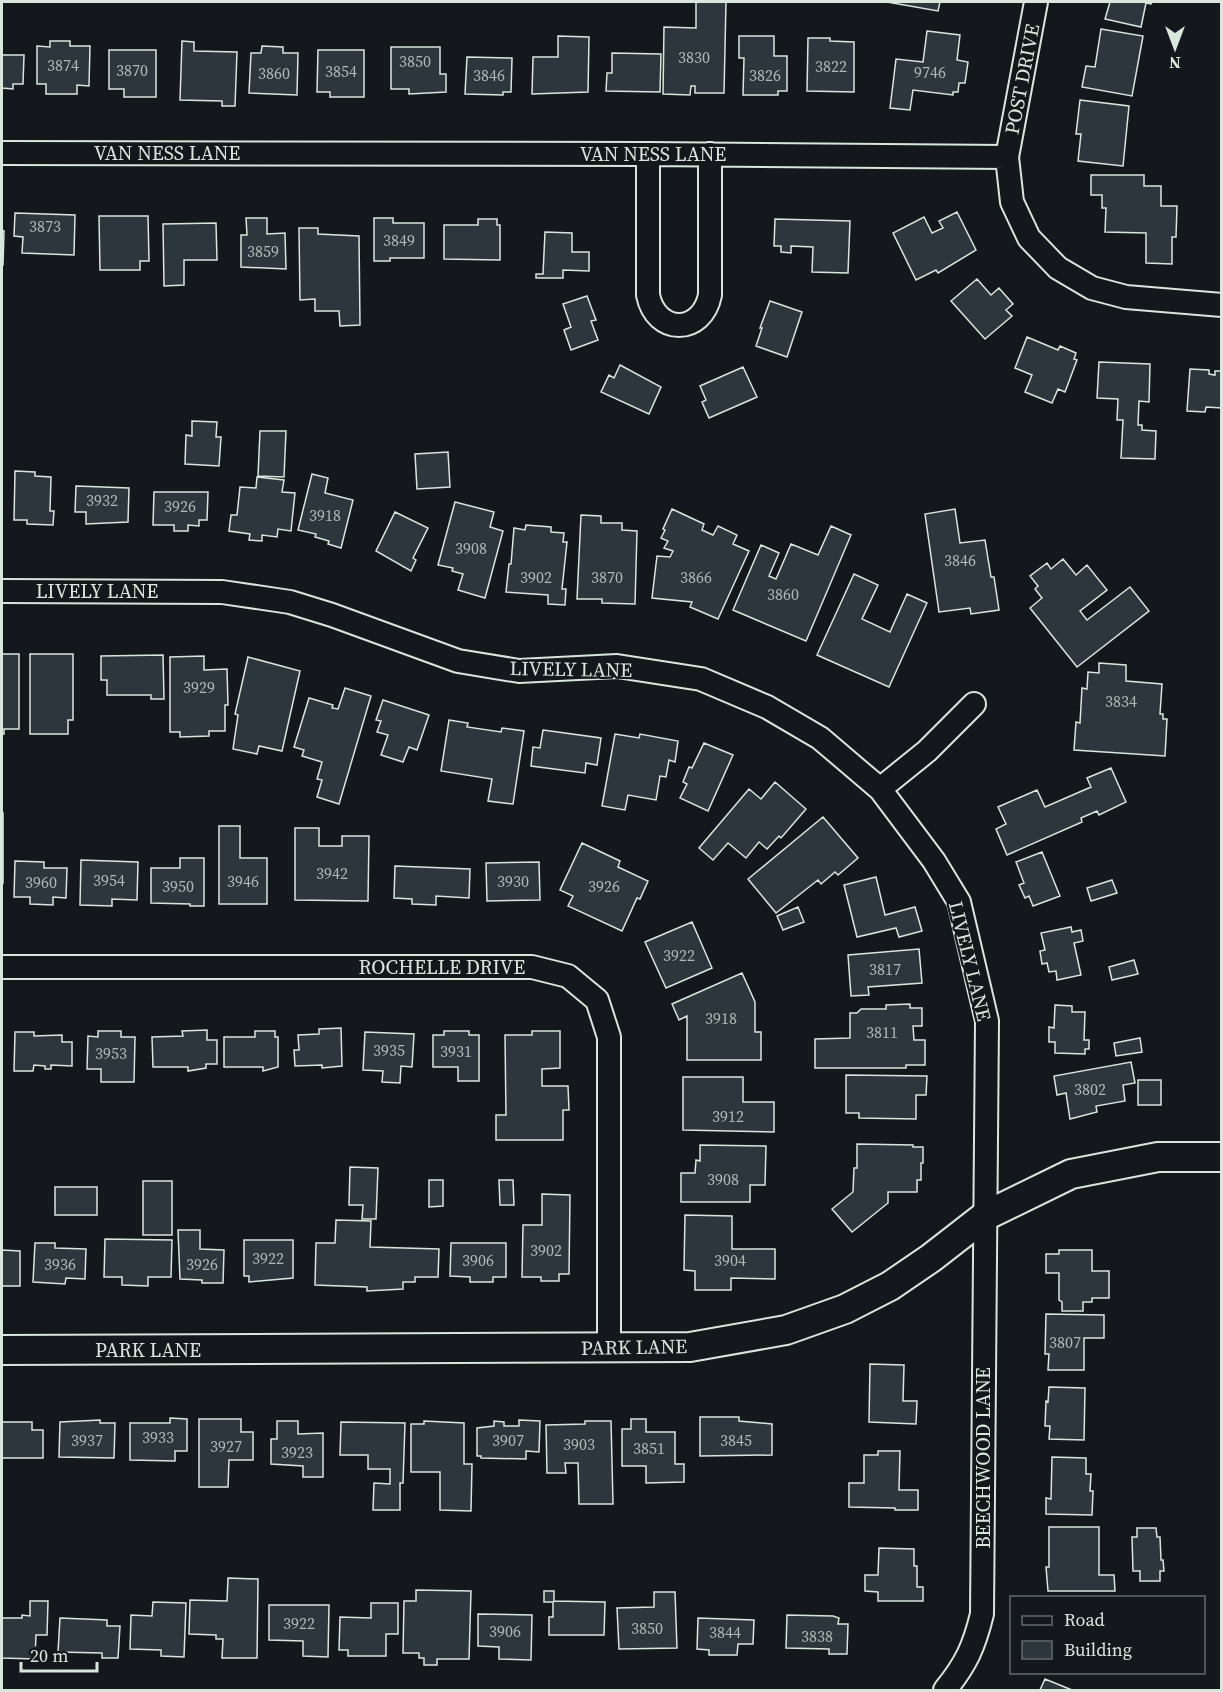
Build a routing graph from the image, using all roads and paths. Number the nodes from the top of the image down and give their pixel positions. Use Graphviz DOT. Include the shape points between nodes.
graph roads {
  1 [pos="1036,2"];
  2 [pos="2,153"];
  3 [pos="648,154"];
  4 [pos="710,154"];
  5 [pos="1007,157"];
  6 [pos="1221,305"];
  7 [pos="2,591"];
  8 [pos="974,704"];
  9 [pos="880,789"];
  10 [pos="2,967"];
  11 [pos="1221,1157"];
  12 [pos="985,1216"];
  13 [pos="609,1347"];
  14 [pos="2,1350"];
  15 [pos="945,1690"];
  1 -- 5 [label="street, POST DRIVE"];
  2 -- 3 [label="street, VAN NESS LANE"];
  3 -- 4 [label="street, VAN NESS LANE"];
  3 -- 4 [label="street" via="650,306 664,321 684,325 703,315 710,295"];
  4 -- 5 [label="street, VAN NESS LANE"];
  5 -- 6 [label="street" via="1012,202 1029,238 1059,268 1092,288 1126,297"];
  7 -- 9 [label="street, LIVELY LANE" via="222,592 290,602 458,661 519,671 617,666 701,679 767,707 820,738"];
  8 -- 9 [label="street" via="927,751"];
  9 -- 12 [label="street, LIVELY LANE" via="934,861 959,902 987,1021"];
  10 -- 13 [label="street, ROCHELLE DRIVE" via="532,967 568,976 597,1000 609,1037"];
  11 -- 12 [label="street, PARK LANE" via="1158,1157 1071,1174"];
  12 -- 13 [label="street, PARK LANE" via="890,1286 845,1309 786,1330 690,1347"];
  12 -- 15 [label="street, BEECHWOOD LANE" via="982,1614 962,1670"];
  13 -- 14 [label="street, PARK LANE"];
}
